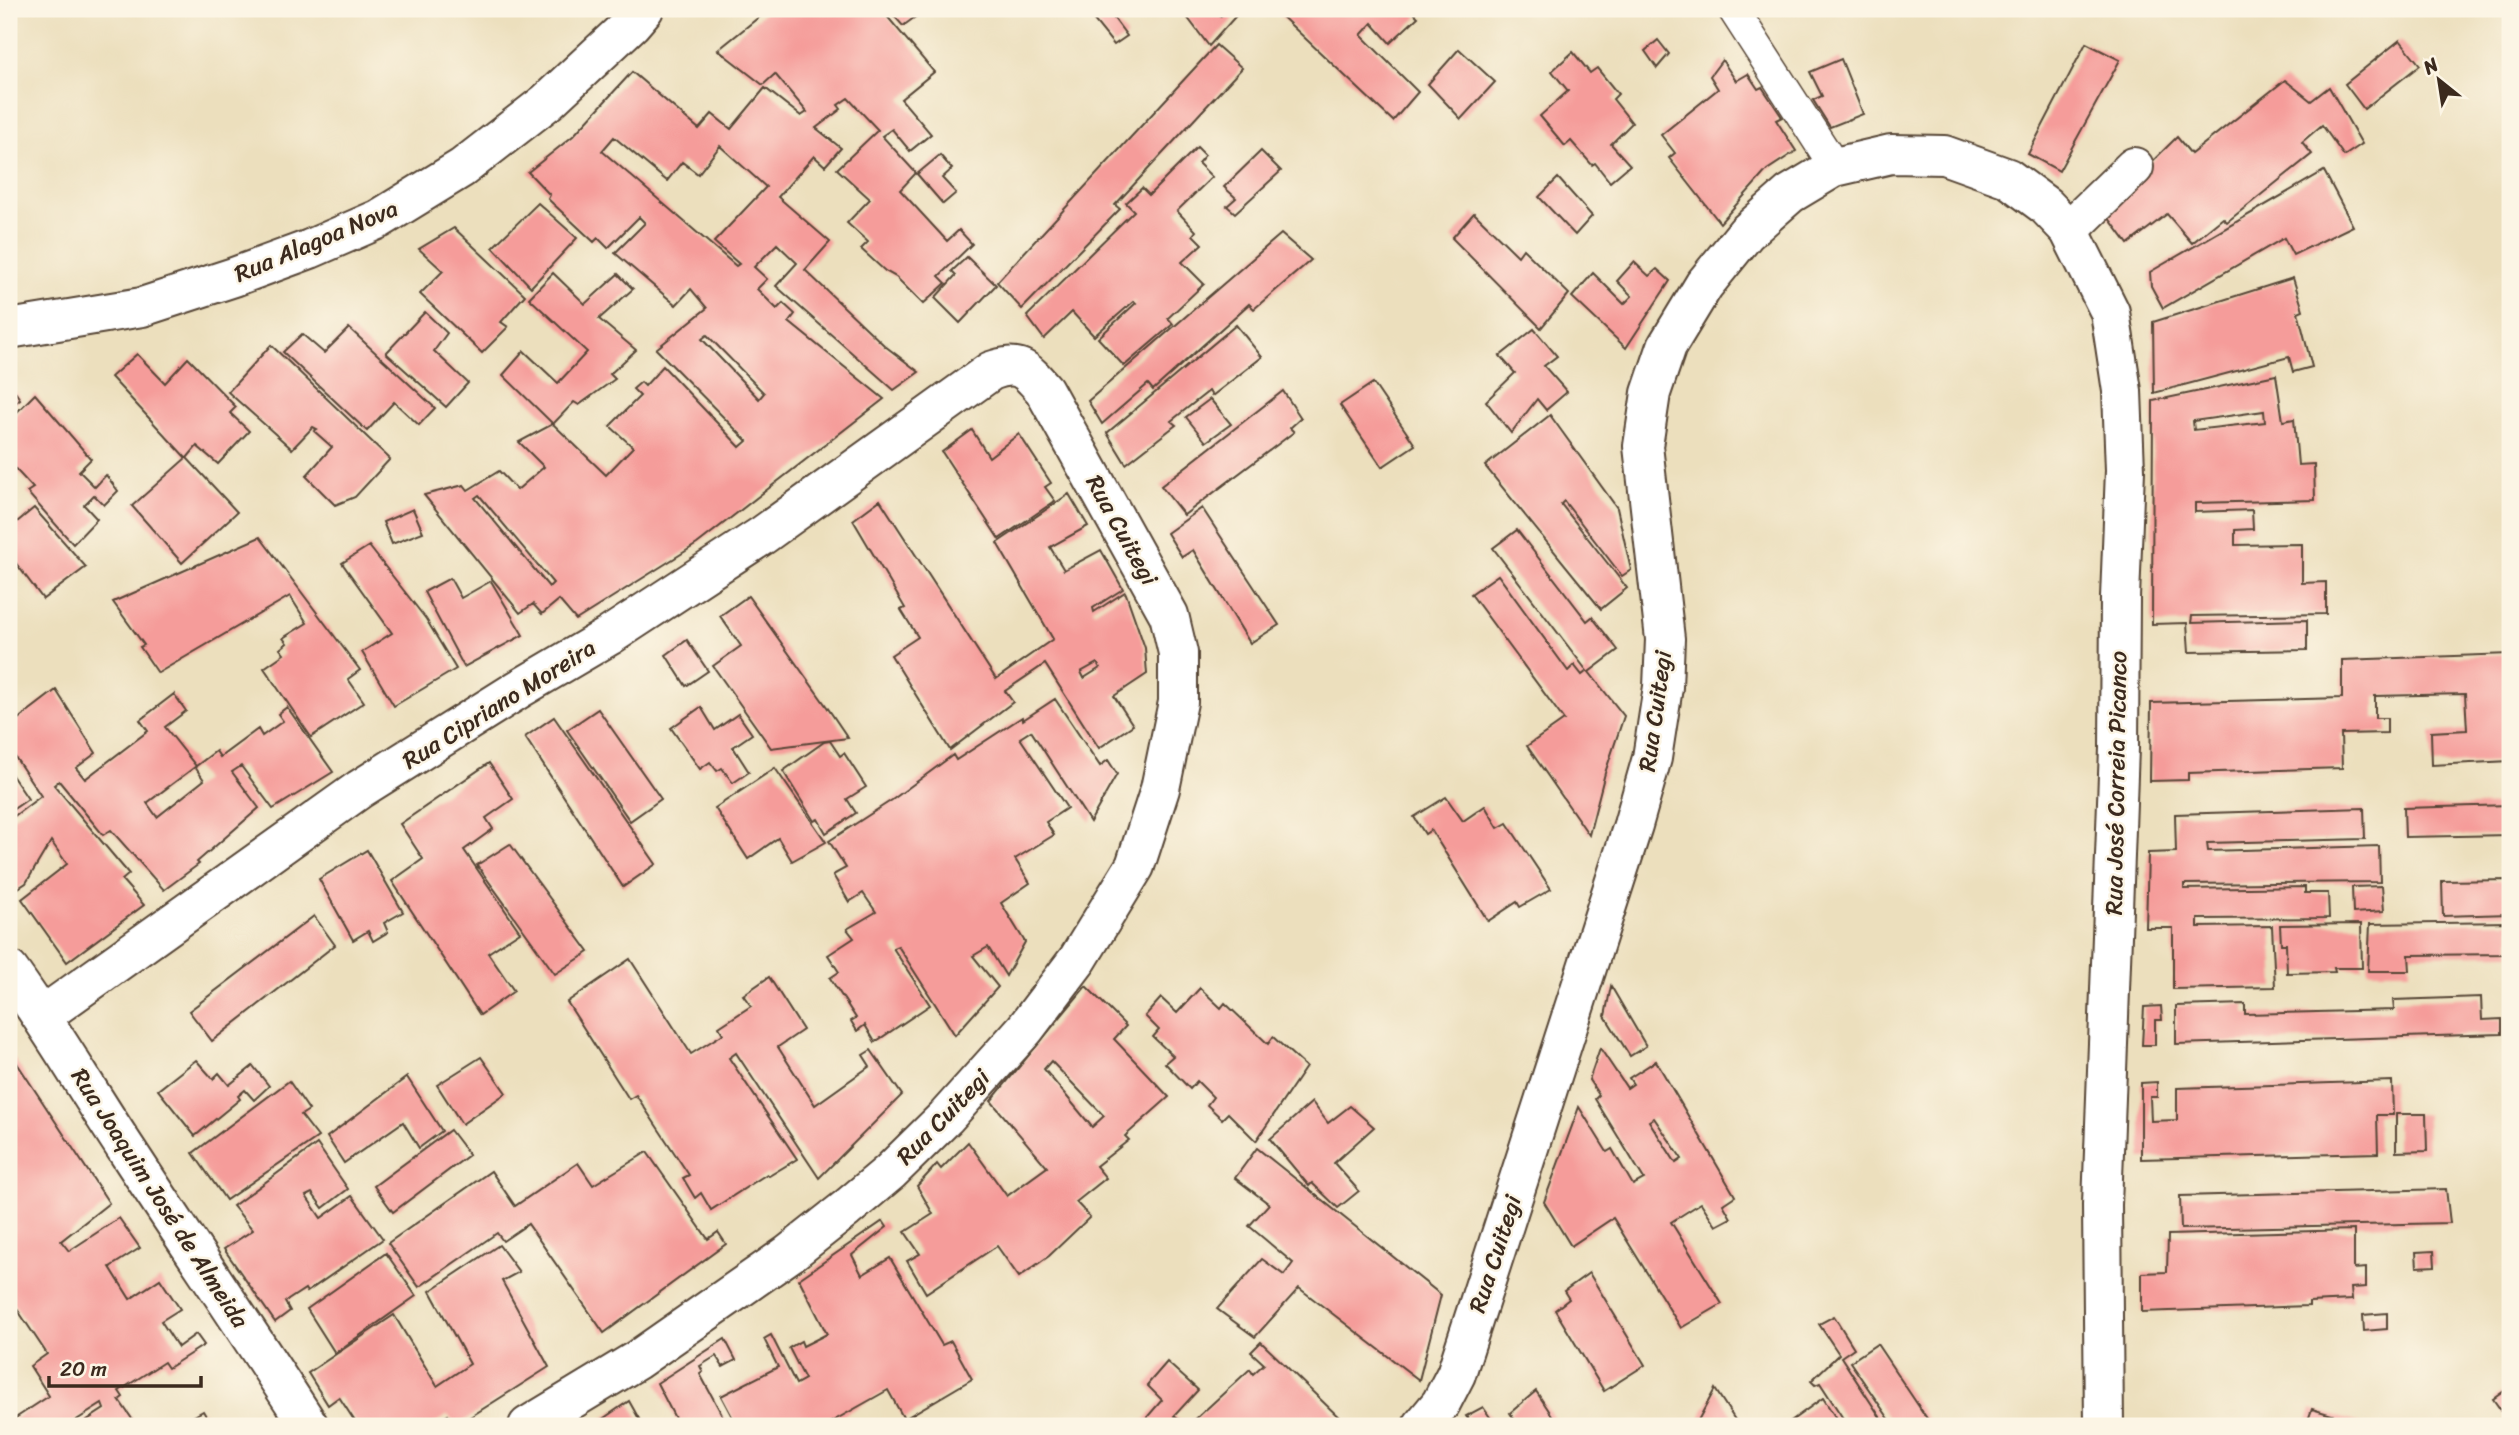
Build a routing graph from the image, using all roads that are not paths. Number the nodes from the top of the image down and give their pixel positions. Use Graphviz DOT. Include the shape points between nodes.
graph roads {
  1 [pos="644,9"];
  2 [pos="1733,9"];
  3 [pos="1835,167"];
  4 [pos="2134,167"];
  5 [pos="2008,178"];
  6 [pos="2069,230"];
  7 [pos="9,329"];
  8 [pos="957,395"];
  9 [pos="9,970"];
  10 [pos="43,1016"];
  11 [pos="309,1426"];
  12 [pos="528,1426"];
  13 [pos="1422,1426"];
  14 [pos="2104,1426"];
  1 -- 7 [label="street, Rua Alagoa Nova" via="547,102 462,168 379,219 310,249 142,307"];
  2 -- 3 [label="lane"];
  3 -- 5 [label="street, Rua Cuitegi" via="1891,154 1944,155"];
  3 -- 13 [label="street, Rua Cuitegi" via="1790,194 1746,233 1704,285 1667,346 1651,393 1643,446 1665,639 1652,758 1457,1374"];
  4 -- 6 [label="street"];
  5 -- 6 [label="street, Rua José Correia Picanco"];
  6 -- 14 [label="street, Rua José Correia Picanco" via="2109,312 2122,391 2125,470 2102,1205"];
  8 -- 10 [label="street, Rua Cipriano Moreira" via="763,536 360,789"];
  8 -- 12 [label="street, Rua Cuitegi" via="991,370 1010,365 1028,371 1044,390 1169,615 1178,653 1178,702 1160,789 1135,866 1078,959 1025,1029 890,1172 723,1301"];
  9 -- 10 [label="street, Rua Joaquim José de Almeida"];
  10 -- 11 [label="street, Rua Joaquim José de Almeida"];
}
